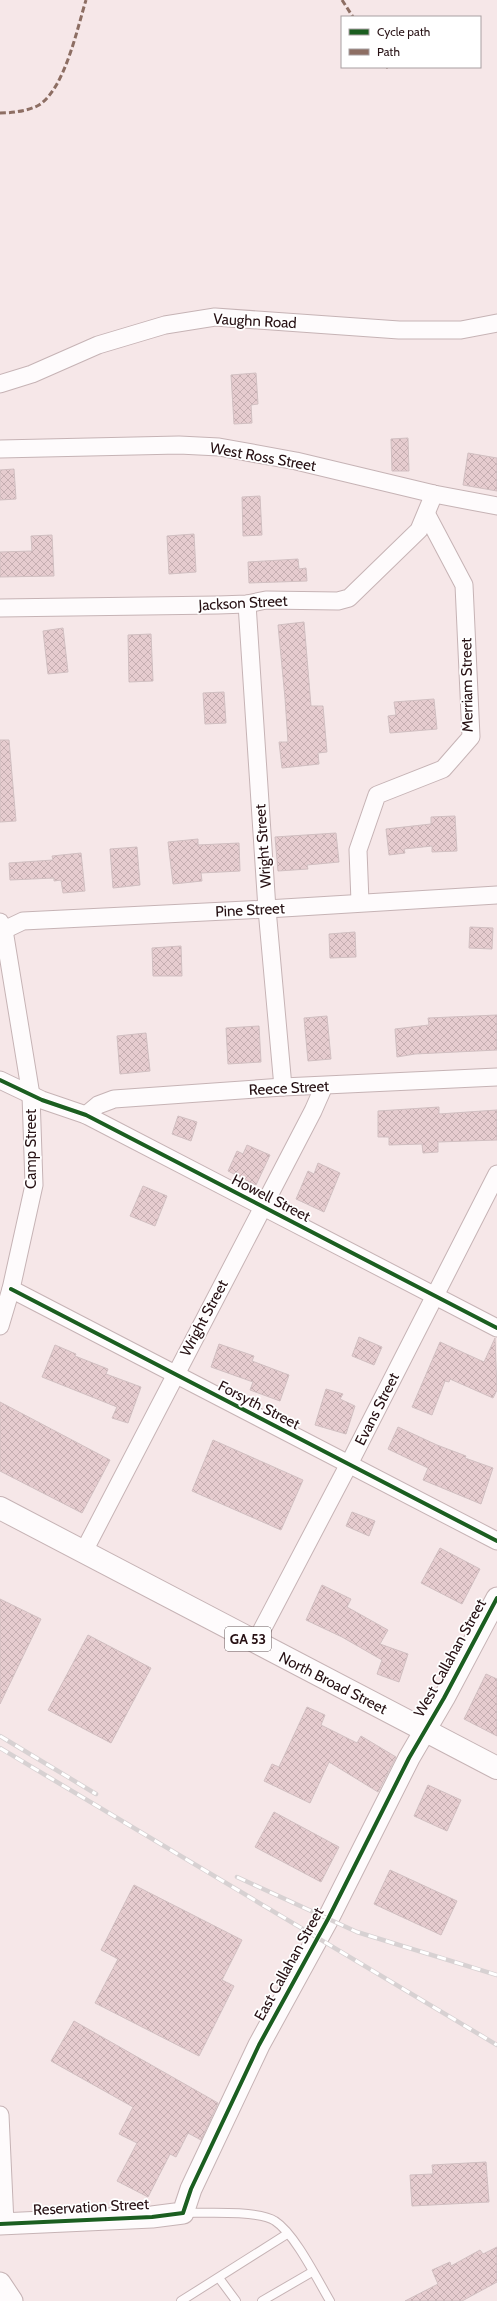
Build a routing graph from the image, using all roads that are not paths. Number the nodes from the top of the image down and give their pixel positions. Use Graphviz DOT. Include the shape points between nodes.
graph roads {
  1 [pos="497,323"];
  2 [pos="0,384"];
  3 [pos="0,449"];
  4 [pos="434,494"];
  5 [pos="497,506"];
  6 [pos="426,515"];
  7 [pos="246,604"];
  8 [pos="0,608"];
  9 [pos="497,895"];
  10 [pos="360,902"];
  11 [pos="267,909"];
  12 [pos="2,926"];
  13 [pos="497,1077"];
  14 [pos="0,1080"];
  15 [pos="324,1086"];
  16 [pos="282,1087"];
  17 [pos="31,1096"];
  18 [pos="86,1115"];
  19 [pos="497,1174"];
  20 [pos="262,1207"];
  21 [pos="11,1289"];
  22 [pos="434,1296"];
  23 [pos="0,1326"];
  24 [pos="497,1328"];
  25 [pos="174,1375"];
  26 [pos="349,1464"];
  27 [pos="0,1508"];
  28 [pos="497,1541"];
  29 [pos="84,1550"];
  30 [pos="497,1598"];
  31 [pos="255,1643"];
  32 [pos="425,1730"];
  33 [pos="497,1768"];
  34 [pos="0,2115"];
  35 [pos="183,2213"];
  36 [pos="2,2224"];
  37 [pos="287,2234"];
  38 [pos="312,2272"];
  39 [pos="219,2278"];
  40 [pos="0,2283"];
  41 [pos="12,2301"];
  42 [pos="181,2301"];
  43 [pos="236,2301"];
  44 [pos="262,2301"];
  45 [pos="330,2301"];
  1 -- 2 [label="street, Vaughn Road" via="461,330 399,330 214,317 165,325 98,345 32,374"];
  3 -- 4 [label="street, West Ross Street" via="219,447 296,461"];
  4 -- 5 [label="street, West Ross Street"];
  4 -- 6 [label="street, Jackson Street"];
  6 -- 7 [label="street, Jackson Street" via="419,530 349,598 327,602 266,600"];
  6 -- 10 [label="street, Merriam Street" via="464,585 471,737 443,769 377,795 358,850"];
  7 -- 8 [label="street, Jackson Street"];
  7 -- 11 [label="street, Wright Street"];
  9 -- 10 [label="street, Pine Street"];
  10 -- 11 [label="street, Pine Street"];
  11 -- 12 [label="street, Pine Street" via="23,921"];
  11 -- 16 [label="street, Wright Street"];
  12 -- 17 [label="street, Camp Street"];
  13 -- 15 [label="street, Reece Street"];
  14 -- 17 [label="street, Howell Street"];
  15 -- 16 [label="street, Reece Street"];
  15 -- 20 [label="street, Wright Street"];
  16 -- 18 [label="street, Reece Street" via="114,1099 98,1105"];
  17 -- 18 [label="street, Howell Street"];
  17 -- 21 [label="street, Camp Street" via="34,1185"];
  18 -- 20 [label="street, Howell Street"];
  19 -- 22 [label="street, Evans Street"];
  20 -- 22 [label="street, Howell Street"];
  20 -- 25 [label="street, Wright Street"];
  21 -- 23 [label="street, Camp Street"];
  21 -- 25 [label="street, Forsyth Street"];
  22 -- 24 [label="street, Howell Street"];
  22 -- 26 [label="street, Evans Street"];
  25 -- 26 [label="street, Forsyth Street"];
  25 -- 29 [label="street, Wright Street"];
  26 -- 28 [label="street, Forsyth Street"];
  26 -- 31 [label="street, Evans Street"];
  27 -- 29 [label="main road, North Broad Street / GA 53"];
  29 -- 31 [label="main road, North Broad Street / GA 53"];
  30 -- 32 [label="street, West Callahan Street"];
  31 -- 32 [label="main road, North Broad Street / GA 53"];
  32 -- 33 [label="main road, North Broad Street / GA 53"];
  32 -- 35 [label="street, East Callahan Street" via="328,1919 259,2045 190,2189"];
  34 -- 36 [label="street"];
  35 -- 36 [label="street, Reservation Street"];
  35 -- 37 [label="lane, Reservation Street" via="260,2216 274,2220"];
  37 -- 38 [label="lane, Reservation Street"];
  37 -- 39 [label="lane"];
  38 -- 44 [label="lane"];
  38 -- 45 [label="lane, Reservation Street"];
  39 -- 42 [label="lane"];
  39 -- 43 [label="lane"];
  40 -- 41 [label="street"];
}
